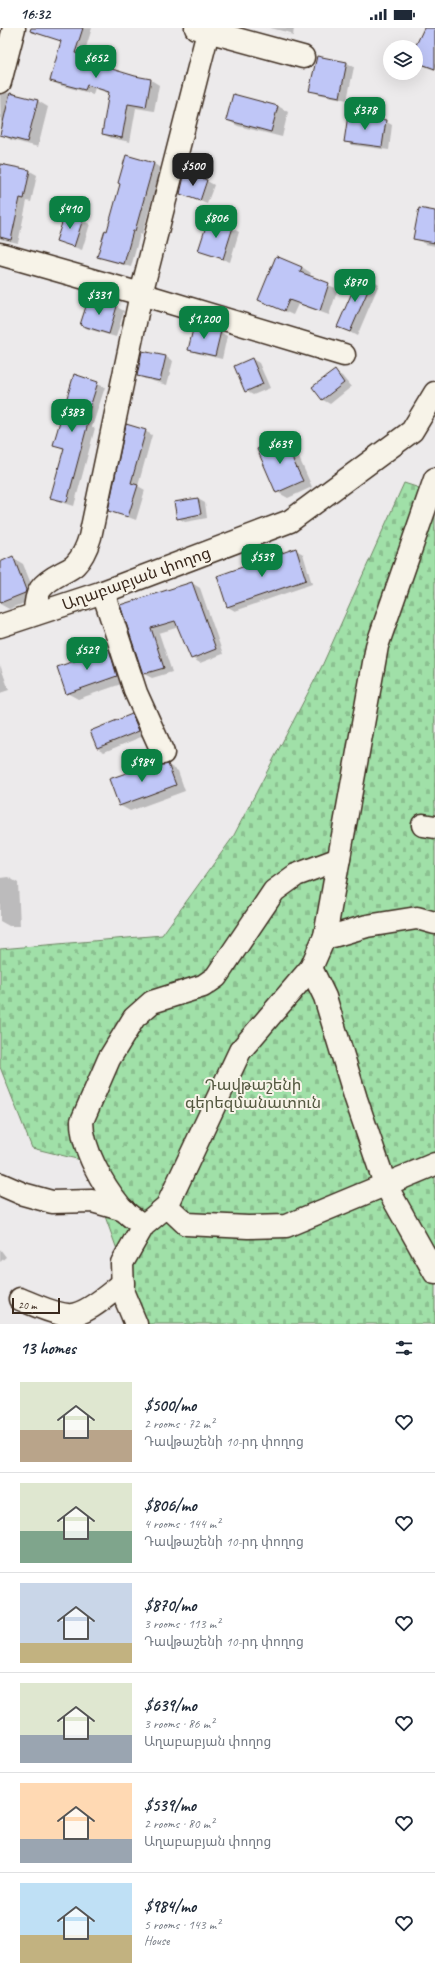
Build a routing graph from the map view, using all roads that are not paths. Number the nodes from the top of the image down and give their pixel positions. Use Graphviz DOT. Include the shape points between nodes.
graph roads {
  1 [pos="14,28"];
  2 [pos="204,29"];
  3 [pos="303,57"];
  4 [pos="0,82"];
  5 [pos="0,254"];
  6 [pos="141,294"];
  7 [pos="344,355"];
  8 [pos="435,393"];
  9 [pos="435,426"];
  10 [pos="412,432"];
  11 [pos="435,479"];
  12 [pos="103,592"];
  13 [pos="35,614"];
  14 [pos="0,626"];
  15 [pos="163,753"];
  16 [pos="339,859"];
  17 [pos="435,923"];
  18 [pos="325,936"];
  19 [pos="311,968"];
  20 [pos="435,1164"];
  21 [pos="0,1184"];
  22 [pos="385,1184"];
  23 [pos="167,1206"];
  24 [pos="124,1210"];
  25 [pos="144,1226"];
  26 [pos="435,1272"];
  27 [pos="123,1283"];
  28 [pos="20,1299"];
  29 [pos="133,1323"];
  1 -- 4 [label="street"];
  2 -- 3 [label="street"];
  2 -- 6 [label="street"];
  5 -- 6 [label="street"];
  6 -- 7 [label="street"];
  6 -- 13 [label="street" via="90,537 84,554 75,566 58,575 38,591"];
  8 -- 10 [label="street, Աղաբաբյան փողոց"];
  9 -- 10 [label="street" via="430,424"];
  10 -- 12 [label="street, Աղաբաբյան փողոց" via="290,521"];
  11 -- 16 [label="street" via="377,646"];
  12 -- 13 [label="street, Աղաբաբյան փողոց"];
  12 -- 15 [label="street" via="136,693"];
  13 -- 14 [label="street, Աղաբաբյան փողոց"];
  16 -- 18 [label="street"];
  16 -- 24 [label="street" via="296,875 274,891 216,977 203,986 152,1002 134,1018 112,1054 82,1121 85,1143 104,1183"];
  17 -- 18 [label="street" via="417,918"];
  18 -- 19 [label="street"];
  19 -- 22 [label="street" via="325,997"];
  19 -- 23 [label="street" via="240,1051"];
  20 -- 22 [label="street"];
  21 -- 24 [label="street" via="52,1202 92,1201"];
  22 -- 23 [label="street" via="286,1226 248,1228 186,1224"];
  22 -- 26 [label="street"];
  23 -- 25 [label="street"];
  24 -- 25 [label="street"];
  25 -- 27 [label="street" via="122,1263"];
  27 -- 28 [label="street" via="99,1302 78,1314 68,1315"];
  27 -- 29 [label="street" via="123,1293"];
}
